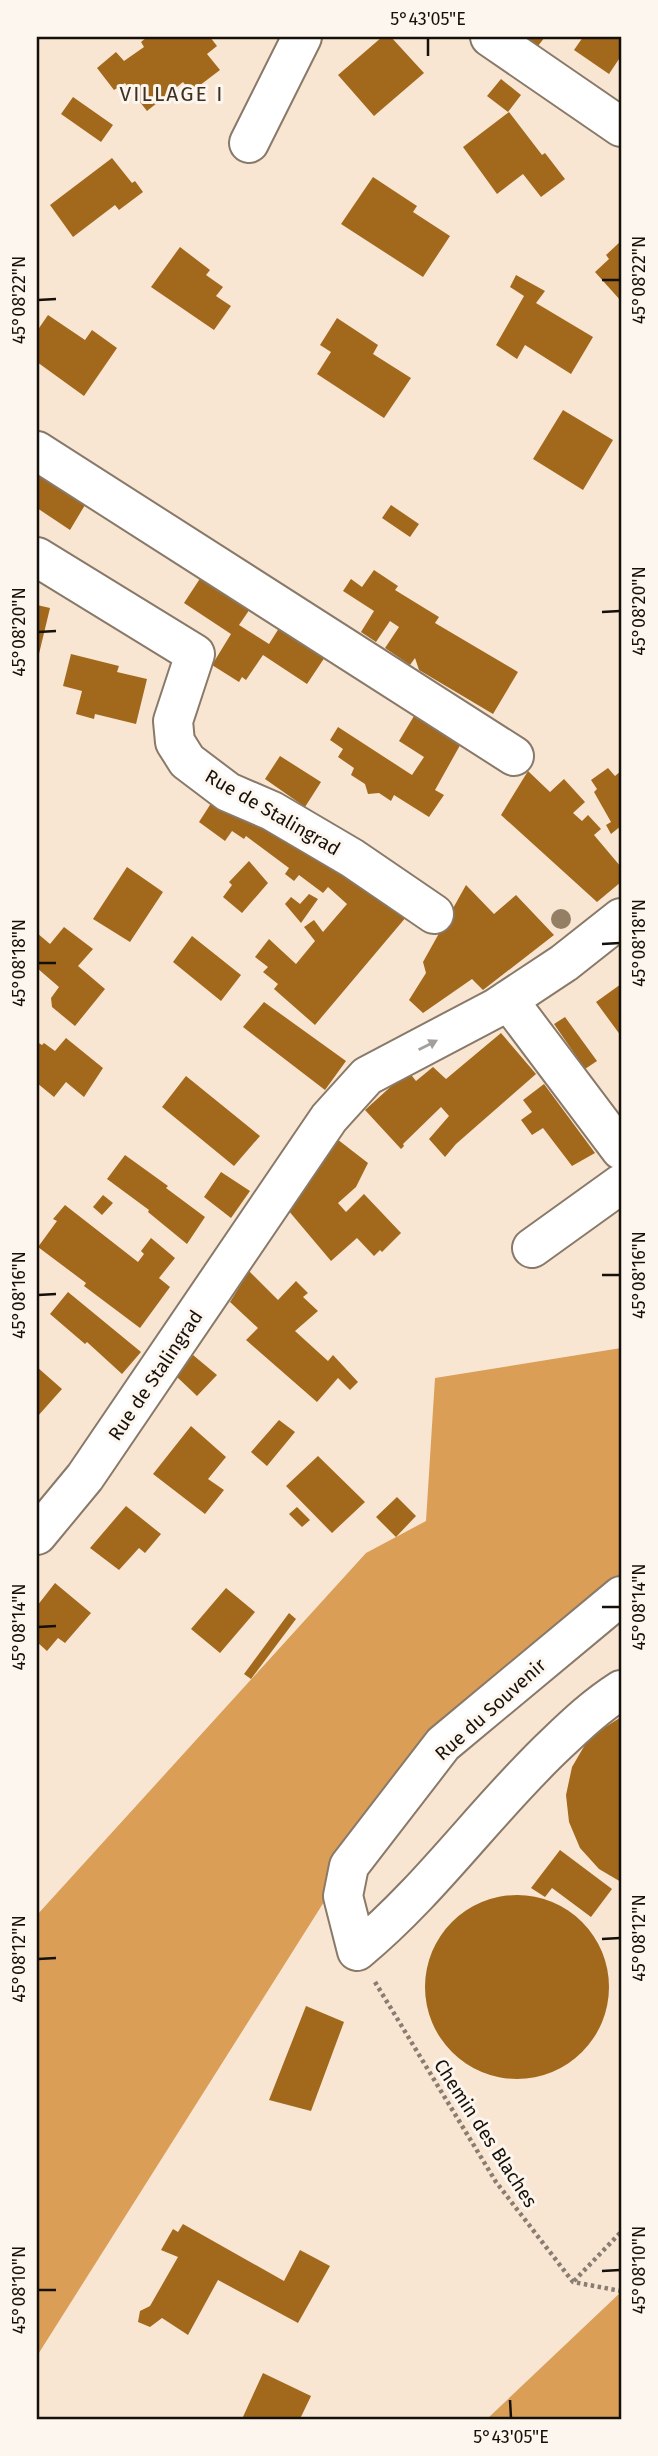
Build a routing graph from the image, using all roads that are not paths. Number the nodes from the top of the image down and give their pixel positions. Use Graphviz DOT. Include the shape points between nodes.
graph roads {
  1 [pos="302,37"];
  2 [pos="490,37"];
  3 [pos="621,127"];
  4 [pos="249,144"];
  5 [pos="37,451"];
  6 [pos="37,557"];
  7 [pos="514,757"];
  8 [pos="434,914"];
  9 [pos="621,918"];
  10 [pos="508,1000"];
  11 [pos="621,1150"];
  12 [pos="621,1184"];
  13 [pos="532,1248"];
  14 [pos="37,1535"];
  15 [pos="621,1596"];
  16 [pos="621,1690"];
  1 -- 4 [label="street"];
  2 -- 3 [label="street"];
  5 -- 7 [label="street"];
  6 -- 8 [label="street, Rue de Stalingrad" via="195,654 173,721 175,742 187,761 228,792 272,811 352,858"];
  9 -- 10 [label="street, Rue de Stalingrad"];
  10 -- 11 [label="street"];
  14 -- 10 [label="street, Rue de Stalingrad, one-way" via="85,1477 329,1118 367,1076"];
  12 -- 13 [label="street"];
  15 -- 16 [label="street, Rue du Souvenir" via="443,1744 349,1866 343,1896 357,1951 388,1925 535,1763"];
}
